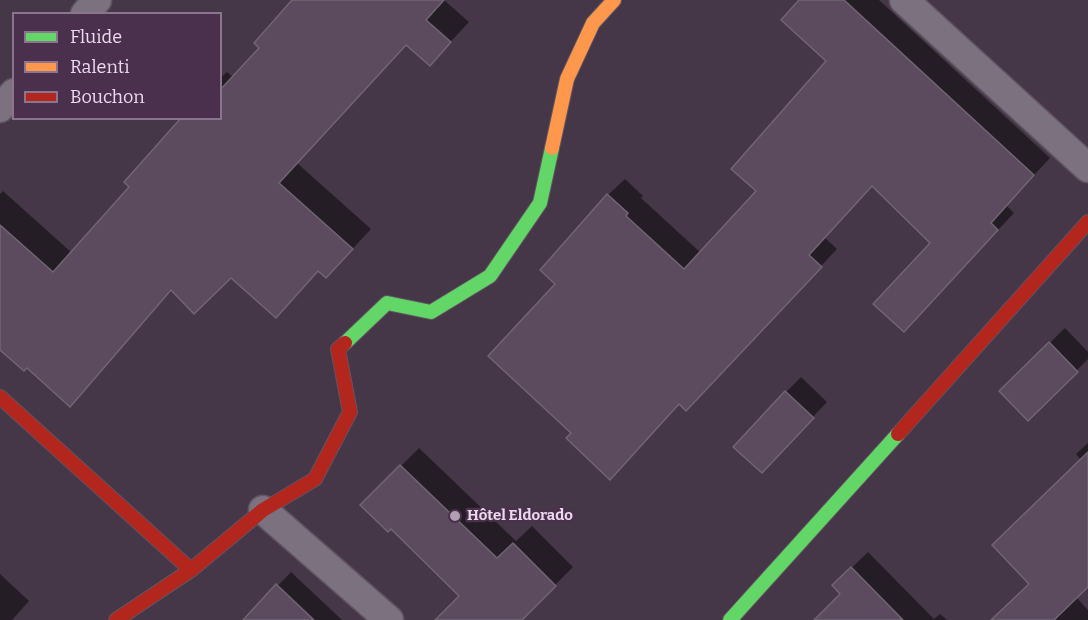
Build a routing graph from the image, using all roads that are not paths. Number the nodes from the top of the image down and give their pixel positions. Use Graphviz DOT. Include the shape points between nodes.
graph roads {
  1 [pos="97,0"];
  2 [pos="614,0"];
  3 [pos="904,0"];
  4 [pos="87,12"];
  5 [pos="12,95"];
  6 [pos="0,108"];
  7 [pos="1088,168"];
  8 [pos="1088,222"];
  9 [pos="0,397"];
  10 [pos="263,510"];
  11 [pos="191,570"];
  12 [pos="116,620"];
  13 [pos="389,620"];
  14 [pos="730,620"];
  1 -- 4 [label="street"];
  2 -- 10 [label="street" via="593,23 567,79 540,203 490,276 431,312 387,303 338,349 350,412 315,479"];
  3 -- 7 [label="street"];
  5 -- 6 [label="street"];
  8 -- 14 [label="street"];
  9 -- 11 [label="street"];
  10 -- 11 [label="street"];
  10 -- 13 [label="street"];
  11 -- 12 [label="street"];
}
